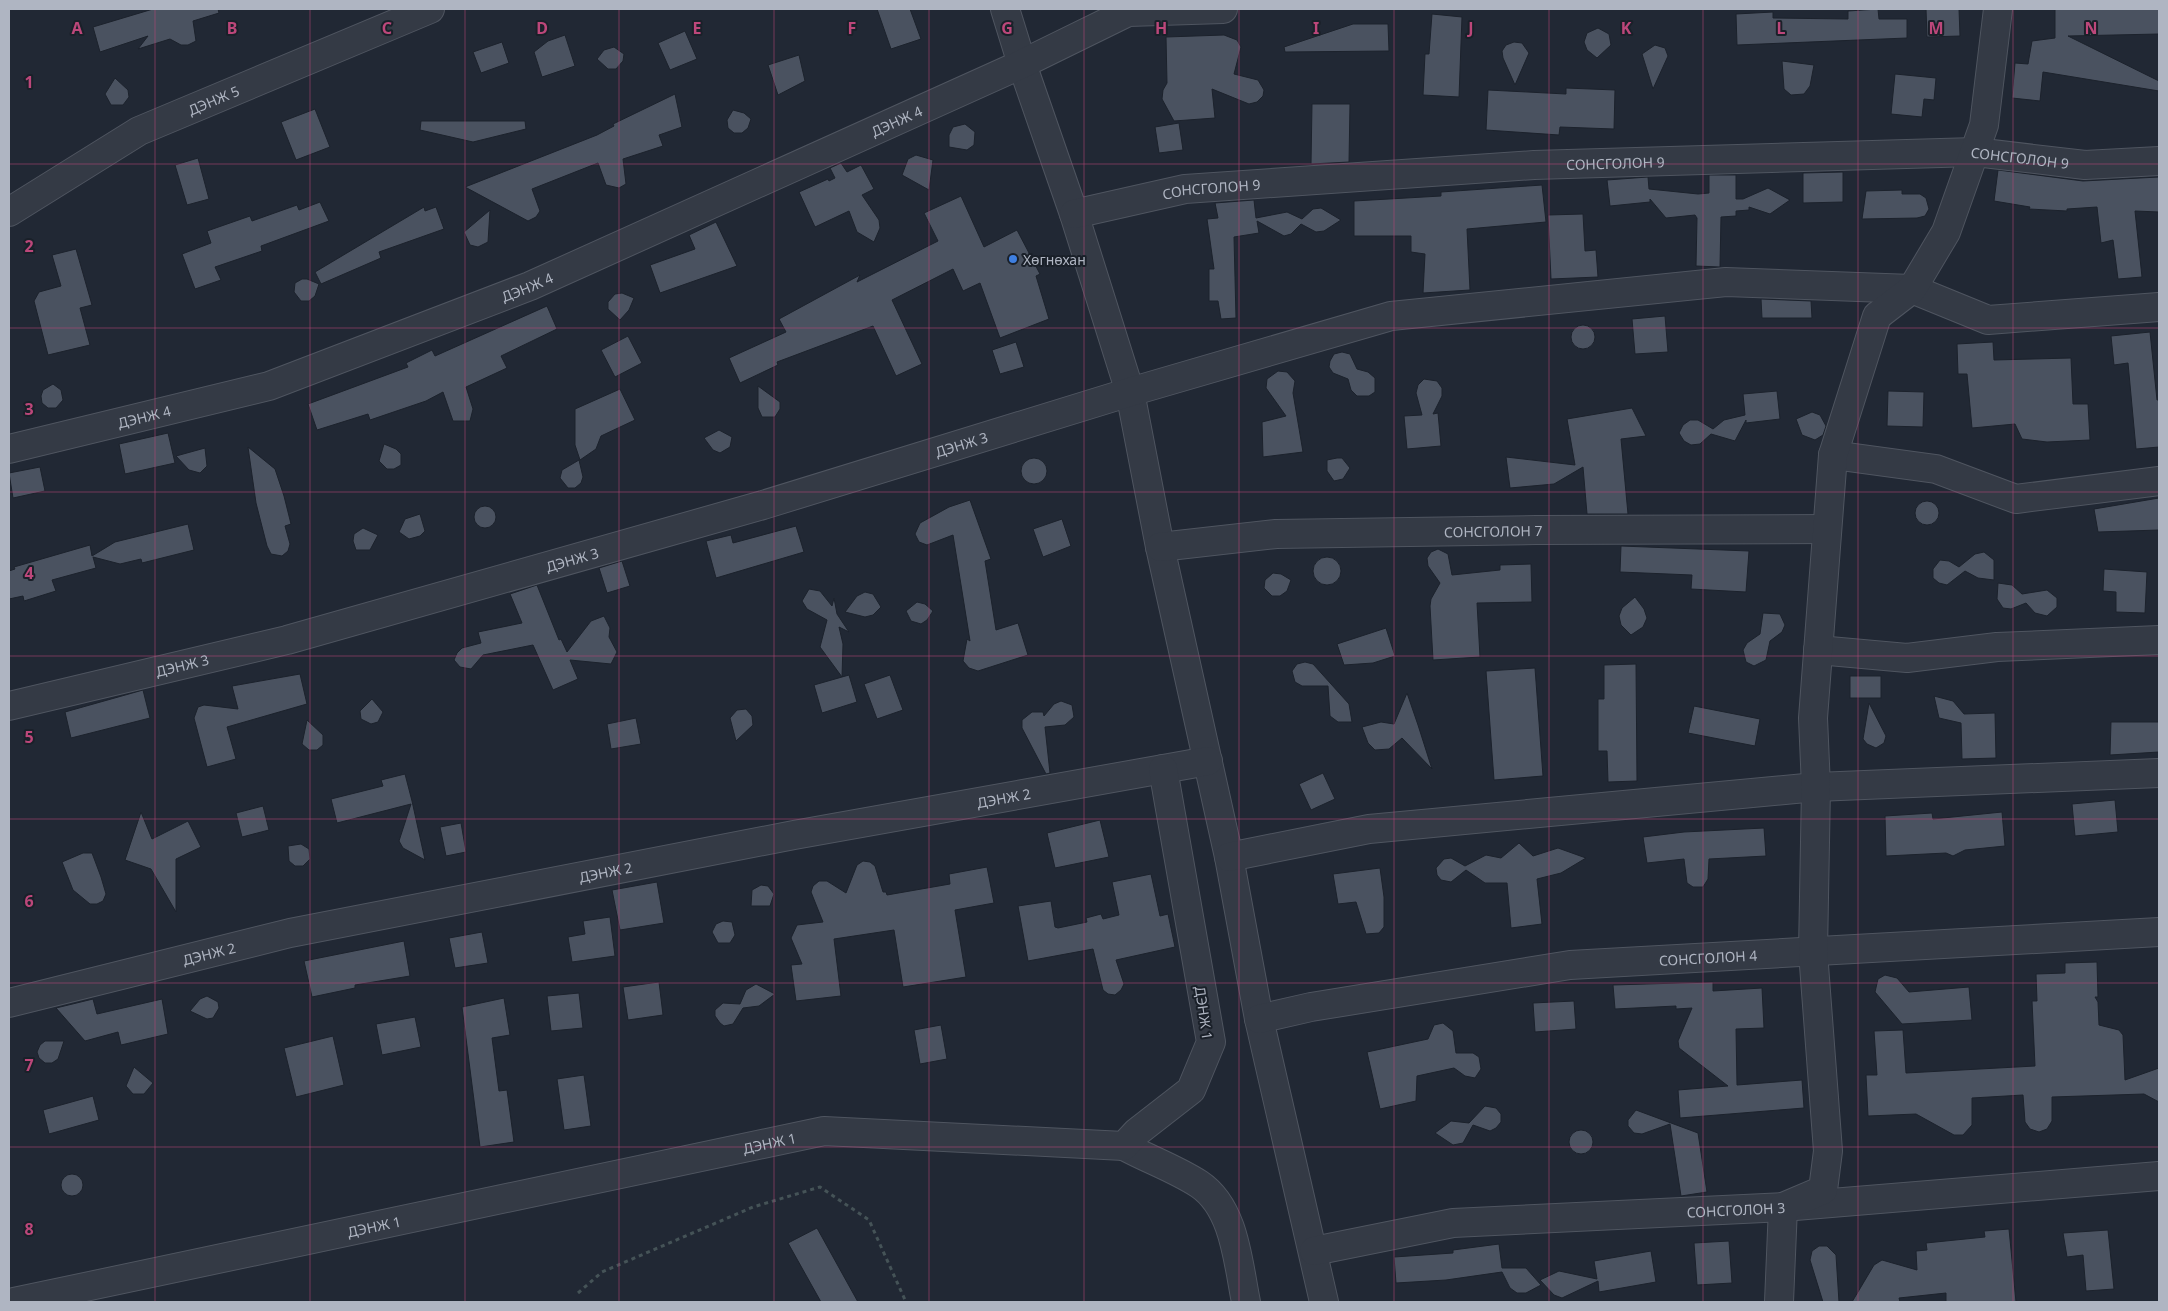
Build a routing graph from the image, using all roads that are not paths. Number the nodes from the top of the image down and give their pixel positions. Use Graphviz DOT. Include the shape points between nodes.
graph roads {
  1 [pos="430,9"];
  2 [pos="1005,9"];
  3 [pos="1223,9"];
  4 [pos="1998,9"];
  5 [pos="1022,64"];
  6 [pos="1975,152"];
  7 [pos="2159,161"];
  8 [pos="9,188"];
  9 [pos="41,192"];
  10 [pos="9,212"];
  11 [pos="1074,214"];
  12 [pos="1912,289"];
  13 [pos="2159,306"];
  14 [pos="1130,392"];
  15 [pos="9,449"];
  16 [pos="1833,455"];
  17 [pos="2159,481"];
  18 [pos="1827,529"];
  19 [pos="1160,547"];
  20 [pos="2159,640"];
  21 [pos="1818,650"];
  22 [pos="9,706"];
  23 [pos="1208,761"];
  24 [pos="1163,769"];
  25 [pos="2159,773"];
  26 [pos="1816,787"];
  27 [pos="1229,856"];
  28 [pos="2159,932"];
  29 [pos="1813,952"];
  30 [pos="9,1003"];
  31 [pos="1259,1019"];
  32 [pos="1124,1146"];
  33 [pos="2159,1176"];
  34 [pos="1783,1207"];
  35 [pos="1314,1252"];
  36 [pos="14,1302"];
  37 [pos="1246,1302"];
  38 [pos="1324,1302"];
  39 [pos="1778,1302"];
  1 -- 9 [label="street, ДЭНЖ 5" via="139,131"];
  2 -- 5 [label="street"];
  3 -- 5 [label="street, ДЭНЖ 4" via="1128,12"];
  4 -- 6 [label="street" via="1984,125"];
  5 -- 11 [label="street"];
  5 -- 15 [label="street, ДЭНЖ 4" via="530,286 278,383"];
  6 -- 7 [label="street, СОНСГОЛОН 9" via="2085,165"];
  6 -- 11 [label="street, СОНСГОЛОН 9" via="1534,165 1185,189"];
  6 -- 12 [label="street" via="1946,232"];
  8 -- 9 [label="street"];
  9 -- 10 [label="street, ДЭНЖ 5"];
  11 -- 14 [label="street"];
  12 -- 13 [label="street" via="1988,320"];
  12 -- 14 [label="street, ДЭНЖ 3" via="1726,282 1391,316"];
  12 -- 16 [label="street" via="1877,316"];
  14 -- 19 [label="street"];
  14 -- 22 [label="street, ДЭНЖ 3" via="763,505 296,637"];
  16 -- 17 [label="street" via="1936,469 2016,499"];
  16 -- 18 [label="street"];
  18 -- 19 [label="street, СОНСГОЛОН 7" via="1276,534"];
  18 -- 21 [label="street"];
  19 -- 23 [label="street"];
  20 -- 21 [label="street" via="1997,647 1908,658"];
  21 -- 26 [label="street" via="1813,718"];
  23 -- 24 [label="street, ДЭНЖ 2"];
  23 -- 27 [label="street"];
  24 -- 30 [label="street, ДЭНЖ 2" via="290,933"];
  24 -- 32 [label="street, ДЭНЖ 1" via="1210,1042 1191,1090"];
  25 -- 26 [label="street"];
  26 -- 27 [label="street" via="1369,829"];
  26 -- 29 [label="street"];
  27 -- 31 [label="street"];
  28 -- 29 [label="street, СОНСГОЛОН 4"];
  29 -- 31 [label="street, СОНСГОЛОН 4" via="1570,965 1311,1007"];
  29 -- 34 [label="street" via="1828,1151 1823,1190"];
  31 -- 35 [label="street"];
  32 -- 36 [label="street, ДЭНЖ 1" via="824,1131"];
  32 -- 37 [label="street" via="1200,1184 1217,1202 1232,1234"];
  33 -- 34 [label="street, СОНСГОЛОН 3"];
  34 -- 35 [label="street, СОНСГОЛОН 3" via="1454,1224"];
  34 -- 39 [label="street"];
  35 -- 38 [label="street"];
}
